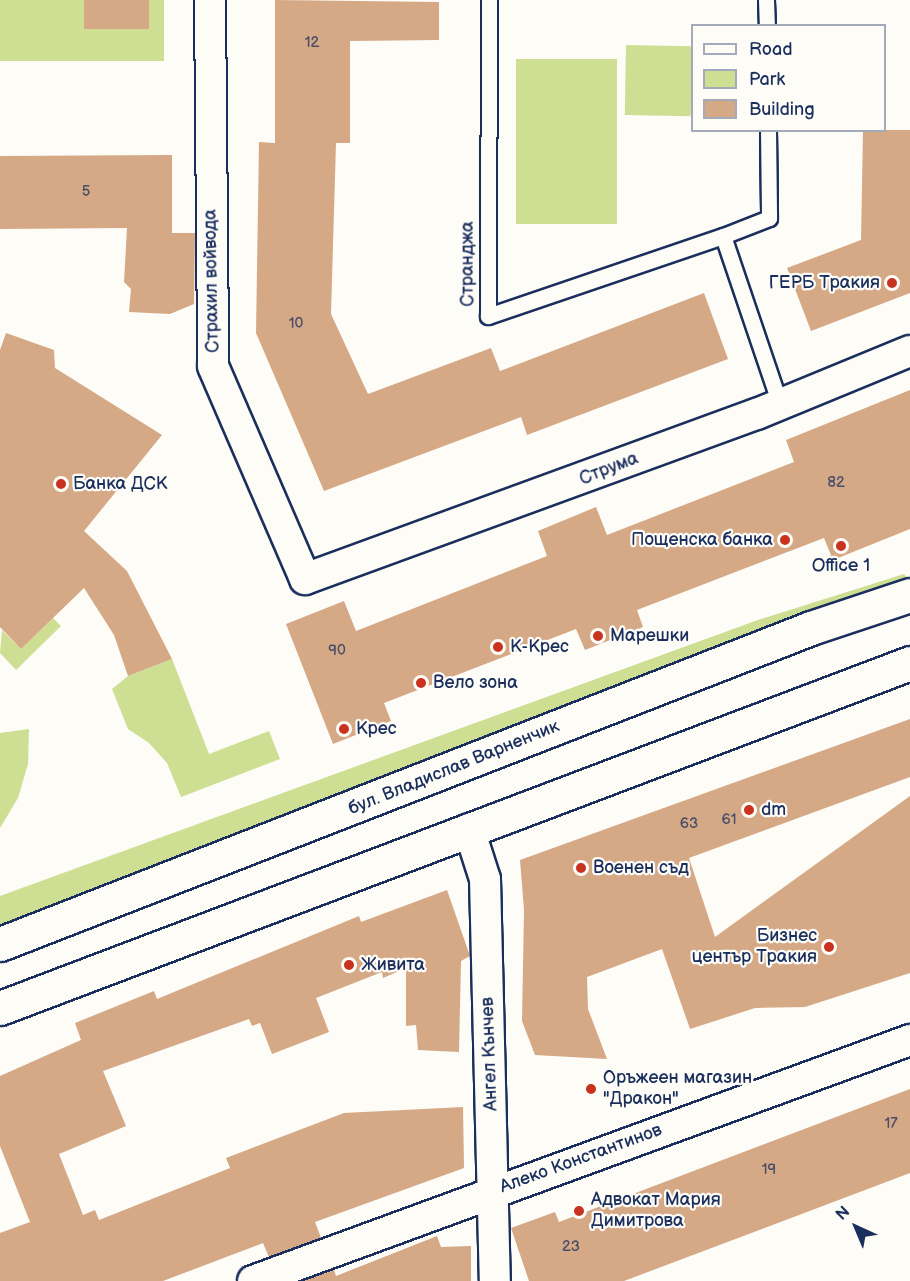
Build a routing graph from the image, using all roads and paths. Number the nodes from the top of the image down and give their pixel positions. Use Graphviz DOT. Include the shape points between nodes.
graph roads {
  1 [pos="210,0"];
  2 [pos="489,0"];
  3 [pos="766,0"];
  4 [pos="767,24"];
  5 [pos="768,132"];
  6 [pos="723,236"];
  7 [pos="910,351"];
  8 [pos="780,404"];
  9 [pos="305,579"];
  10 [pos="910,595"];
  11 [pos="910,663"];
  12 [pos="469,829"];
  13 [pos="0,944"];
  14 [pos="0,1008"];
  15 [pos="910,1040"];
  16 [pos="495,1190"];
  17 [pos="253,1281"];
  18 [pos="495,1281"];
  1 -- 9 [label="street, Страхил войвода" via="213,366"];
  2 -- 6 [label="lane, Странджа" via="488,316"];
  3 -- 4 [label="lane"];
  5 -- 6 [label="lane, Странджа" via="769,218"];
  6 -- 8 [label="lane"];
  7 -- 8 [label="street, Струма"];
  8 -- 9 [label="street, Струма"];
  10 -- 13 [label="main road, бул. Владислав Варненчик" via="811,628"];
  11 -- 12 [label="main road"];
  12 -- 14 [label="main road"];
  12 -- 16 [label="street, Ангел Кънчев" via="484,879"];
  15 -- 16 [label="street, Алеко Константинов"];
  16 -- 17 [label="street, Алеко Константинов"];
  16 -- 18 [label="street, Ангел Кънчев"];
}
